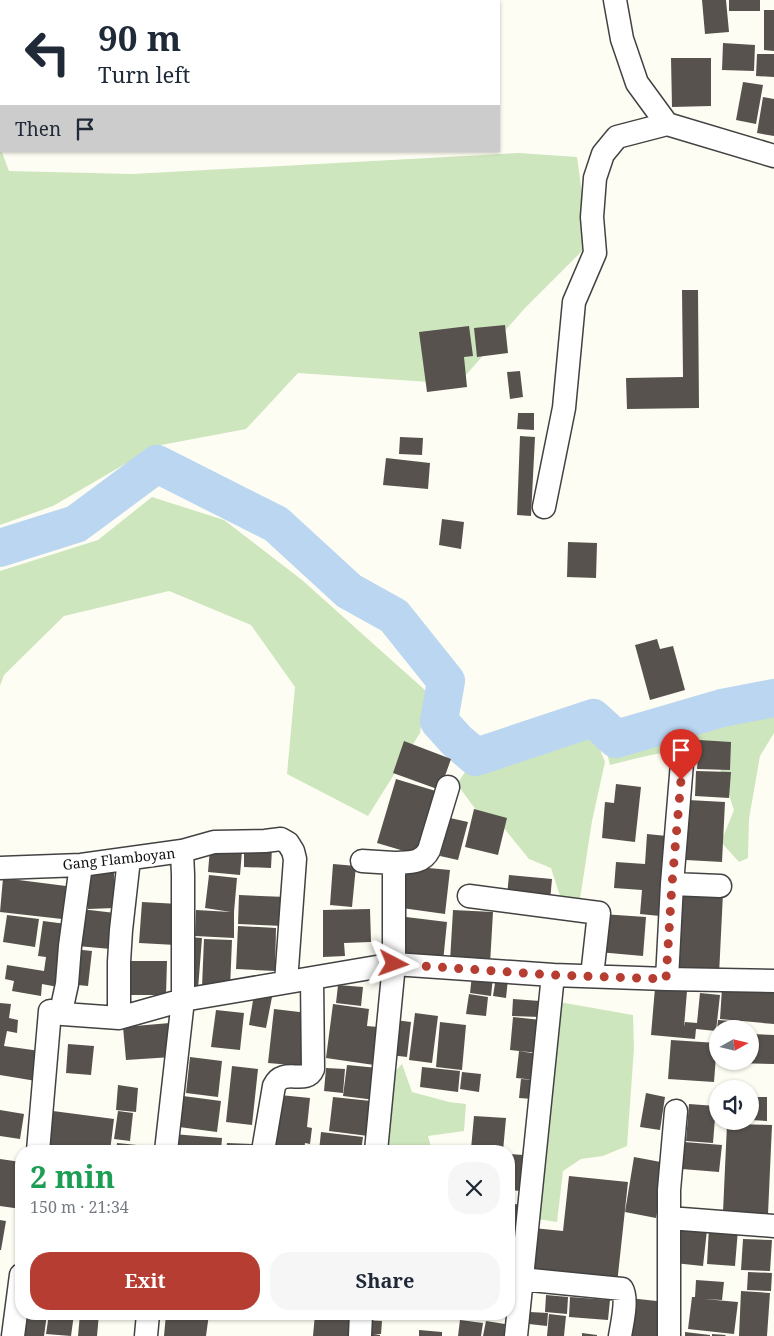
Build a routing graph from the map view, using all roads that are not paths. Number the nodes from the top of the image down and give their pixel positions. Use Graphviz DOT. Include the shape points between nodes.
graph roads {
  1 [pos="615,0"];
  2 [pos="667,124"];
  3 [pos="774,156"];
  4 [pos="544,507"];
  5 [pos="682,763"];
  6 [pos="448,787"];
  7 [pos="182,851"];
  8 [pos="129,859"];
  9 [pos="362,861"];
  10 [pos="394,863"];
  11 [pos="82,865"];
  12 [pos="0,868"];
  13 [pos="672,884"];
  14 [pos="720,886"];
  15 [pos="469,896"];
  16 [pos="394,964"];
  17 [pos="553,975"];
  18 [pos="592,976"];
  19 [pos="312,978"];
  20 [pos="666,979"];
  21 [pos="774,981"];
  22 [pos="286,982"];
  23 [pos="183,1000"];
  24 [pos="63,1014"];
  25 [pos="119,1018"];
  26 [pos="676,1111"];
  27 [pos="39,1145"];
  28 [pos="167,1145"];
  29 [pos="264,1145"];
  30 [pos="377,1145"];
  31 [pos="669,1218"];
  32 [pos="774,1226"];
  33 [pos="522,1279"];
  34 [pos="15,1320"];
  35 [pos="147,1320"];
  36 [pos="361,1320"];
  37 [pos="13,1336"];
  38 [pos="146,1336"];
  39 [pos="360,1336"];
  40 [pos="516,1336"];
  41 [pos="620,1336"];
  42 [pos="669,1336"];
  1 -- 2 [label="street" via="622,39 637,83"];
  2 -- 3 [label="street"];
  2 -- 4 [label="street" via="617,137 603,154 595,178 592,217 595,253 574,302 564,408"];
  5 -- 13 [label="street"];
  6 -- 10 [label="street" via="426,856 420,860"];
  7 -- 8 [label="street, Gang Flamboyan"];
  7 -- 22 [label="street" via="214,842 281,839 288,843 295,859"];
  7 -- 23 [label="street, Gang Flamboyan"];
  8 -- 11 [label="street, Gang Flamboyan"];
  8 -- 25 [label="street" via="121,930"];
  9 -- 10 [label="street"];
  10 -- 16 [label="street"];
  11 -- 12 [label="street, Gang Flamboyan"];
  11 -- 24 [label="street"];
  13 -- 14 [label="street"];
  13 -- 20 [label="street"];
  15 -- 18 [label="street" via="599,913"];
  16 -- 17 [label="street"];
  16 -- 19 [label="street"];
  16 -- 30 [label="street"];
  17 -- 18 [label="street"];
  17 -- 33 [label="street"];
  18 -- 20 [label="street"];
  19 -- 22 [label="street"];
  19 -- 29 [label="street" via="313,1069 308,1075 285,1076 276,1082"];
  20 -- 21 [label="street"];
  22 -- 23 [label="street"];
  23 -- 25 [label="street"];
  23 -- 28 [label="street, Gang Flamboyan"];
  24 -- 25 [label="street"];
  24 -- 27 [label="street" via="50,1011"];
  26 -- 31 [label="street"];
  31 -- 32 [label="street"];
  31 -- 42 [label="street"];
  33 -- 40 [label="street"];
  33 -- 41 [label="street" via="622,1289 625,1300"];
  34 -- 37 [label="street"];
  35 -- 38 [label="street"];
  36 -- 39 [label="street"];
}
